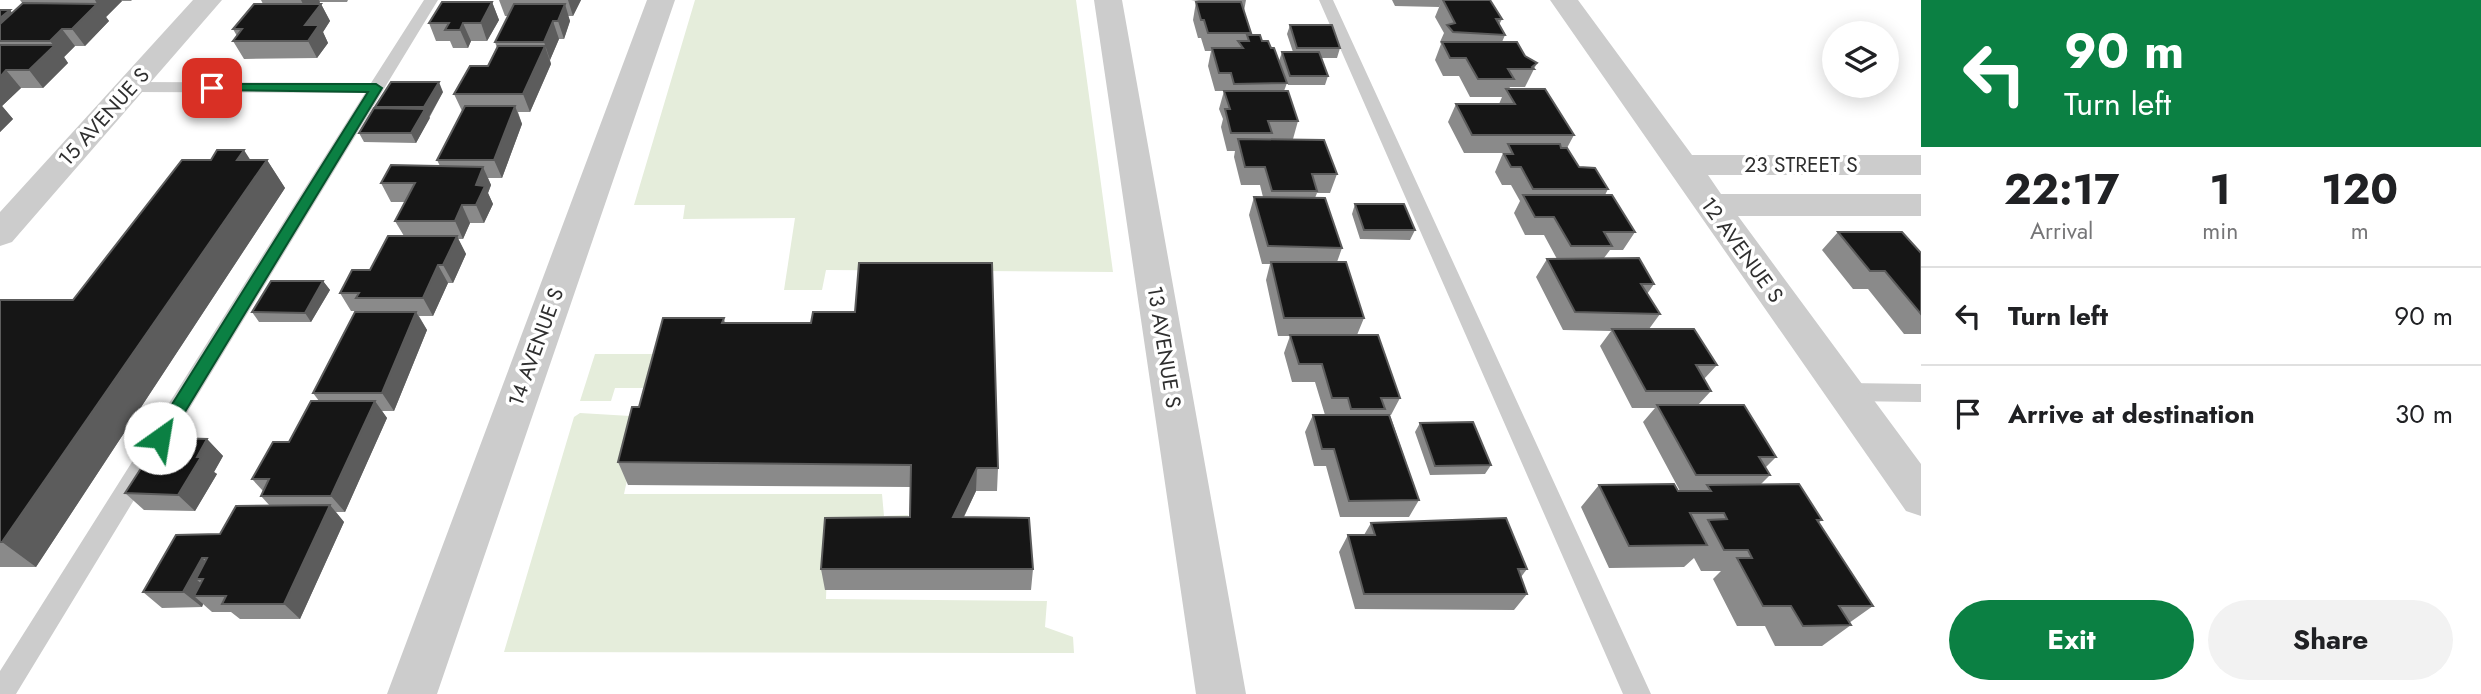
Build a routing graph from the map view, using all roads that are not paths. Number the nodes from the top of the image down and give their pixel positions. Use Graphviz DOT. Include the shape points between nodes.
graph roads {
  1 [pos="208,0"];
  2 [pos="431,0"];
  3 [pos="661,0"];
  4 [pos="1108,0"];
  5 [pos="1326,0"];
  6 [pos="1564,0"];
  7 [pos="131,87"];
  8 [pos="376,88"];
  9 [pos="1680,165"];
  10 [pos="1921,165"];
  11 [pos="1709,205"];
  12 [pos="1921,205"];
  13 [pos="0,234"];
  14 [pos="1846,393"];
  15 [pos="1921,393"];
  16 [pos="1921,498"];
  17 [pos="1,694"];
  18 [pos="412,694"];
  19 [pos="1220,694"];
  20 [pos="1637,694"];
  1 -- 7 [label="street, 15 AVENUE S"];
  2 -- 8 [label="lane"];
  3 -- 18 [label="street, 14 AVENUE S"];
  4 -- 19 [label="street, 13 AVENUE S"];
  5 -- 20 [label="lane"];
  6 -- 9 [label="street, 12 AVENUE S"];
  7 -- 8 [label="lane"];
  7 -- 13 [label="street, 15 AVENUE S"];
  8 -- 17 [label="lane"];
  9 -- 10 [label="street, 23 STREET S"];
  9 -- 11 [label="street, 12 AVENUE S"];
  11 -- 12 [label="street, 23 STREET S"];
  11 -- 14 [label="street, 12 AVENUE S"];
  14 -- 15 [label="lane"];
  14 -- 16 [label="street, 12 AVENUE S"];
}
